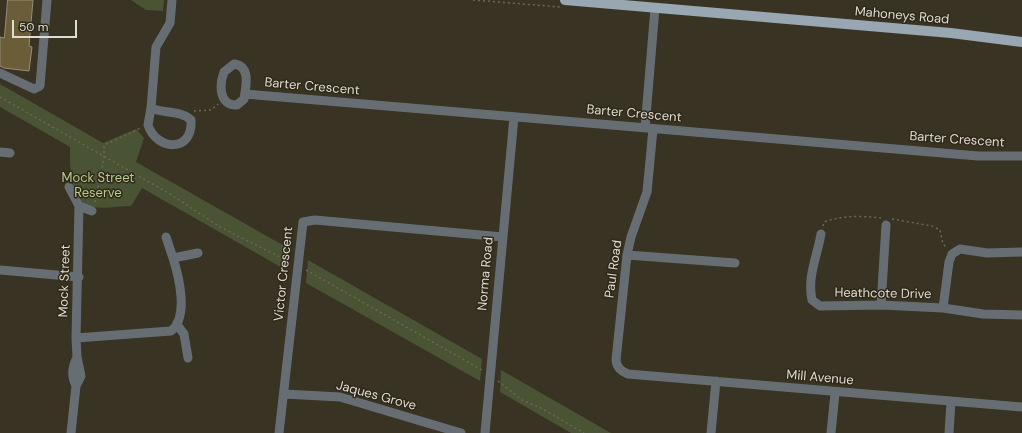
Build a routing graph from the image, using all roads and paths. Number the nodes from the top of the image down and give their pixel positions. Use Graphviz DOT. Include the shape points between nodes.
graph roads {
  1 [pos="47,0"];
  2 [pos="172,0"];
  3 [pos="565,0"];
  4 [pos="604,2"];
  5 [pos="655,8"];
  6 [pos="1022,42"];
  7 [pos="0,73"];
  8 [pos="245,94"];
  9 [pos="223,98"];
  10 [pos="151,108"];
  11 [pos="185,115"];
  12 [pos="514,116"];
  13 [pos="148,125"];
  14 [pos="649,128"];
  15 [pos="0,152"];
  16 [pos="10,153"];
  17 [pos="1022,156"];
  18 [pos="69,187"];
  19 [pos="80,206"];
  20 [pos="92,211"];
  21 [pos="886,225"];
  22 [pos="821,234"];
  23 [pos="166,237"];
  24 [pos="502,237"];
  25 [pos="1022,252"];
  26 [pos="198,253"];
  27 [pos="627,255"];
  28 [pos="173,258"];
  29 [pos="735,263"];
  30 [pos="0,270"];
  31 [pos="79,277"];
  32 [pos="881,305"];
  33 [pos="943,308"];
  34 [pos="1022,315"];
  35 [pos="178,326"];
  36 [pos="76,338"];
  37 [pos="188,358"];
  38 [pos="618,368"];
  39 [pos="716,381"];
  40 [pos="835,393"];
  41 [pos="284,394"];
  42 [pos="951,402"];
  43 [pos="1022,407"];
  44 [pos="74,433"];
  45 [pos="279,433"];
  46 [pos="461,433"];
  47 [pos="485,433"];
  48 [pos="712,433"];
  49 [pos="831,433"];
  50 [pos="949,433"];
  1 -- 7 [label="street" via="40,86 34,89"];
  2 -- 10 [label="street" via="170,23 156,47"];
  3 -- 4 [label="main road, Mahoneys Road"];
  4 -- 5 [label="main road, Mahoneys Road"];
  5 -- 6 [label="main road, Mahoneys Road"];
  5 -- 14 [label="street, Paul Road"];
  8 -- 9 [label="street, Barter Crescent" via="238,105 228,103"];
  8 -- 9 [label="street, Barter Crescent" via="244,68 234,64 224,72 221,79"];
  8 -- 12 [label="street, Barter Crescent"];
  9 -- 11 [label="path" via="211,110 191,111"];
  10 -- 11 [label="street"];
  10 -- 13 [label="street"];
  11 -- 13 [label="street" via="191,120 191,130 188,138 177,146 168,145 154,136"];
  12 -- 14 [label="street, Barter Crescent"];
  12 -- 24 [label="street, Norma Road"];
  13 -- 20 [label="path" via="104,145 101,175"];
  14 -- 17 [label="street, Barter Crescent" via="978,156"];
  14 -- 27 [label="street, Paul Road" via="647,192"];
  15 -- 16 [label="street"];
  18 -- 19 [label="street"];
  19 -- 20 [label="street"];
  19 -- 31 [label="street, Mock Street"];
  21 -- 32 [label="street"];
  22 -- 32 [label="street, Heathcote Drive" via="810,277 812,300 820,306"];
  23 -- 28 [label="street"];
  24 -- 41 [label="street, Victor Crescent" via="315,220 302,222"];
  24 -- 47 [label="street, Norma Road"];
  25 -- 33 [label="street" via="987,253 960,249 952,254"];
  26 -- 28 [label="street"];
  27 -- 29 [label="street"];
  27 -- 38 [label="street, Paul Road" via="616,360"];
  28 -- 35 [label="street" via="180,285"];
  30 -- 31 [label="street"];
  31 -- 36 [label="street, Mock Street"];
  32 -- 33 [label="street, Heathcote Drive"];
  33 -- 34 [label="street, Heathcote Drive" via="983,314"];
  35 -- 36 [label="street" via="172,331"];
  35 -- 37 [label="street" via="184,334"];
  36 -- 44 [label="street, Mock Street" via="77,357 72,368 72,378 76,386"];
  38 -- 39 [label="street, Mill Avenue" via="628,374"];
  39 -- 40 [label="street, Mill Avenue"];
  39 -- 48 [label="street"];
  40 -- 42 [label="street, Mill Avenue"];
  40 -- 49 [label="street"];
  41 -- 45 [label="street, Victor Crescent"];
  41 -- 46 [label="street, Jaques Grove" via="340,397"];
  42 -- 43 [label="street, Mill Avenue"];
  42 -- 50 [label="street"];
}
